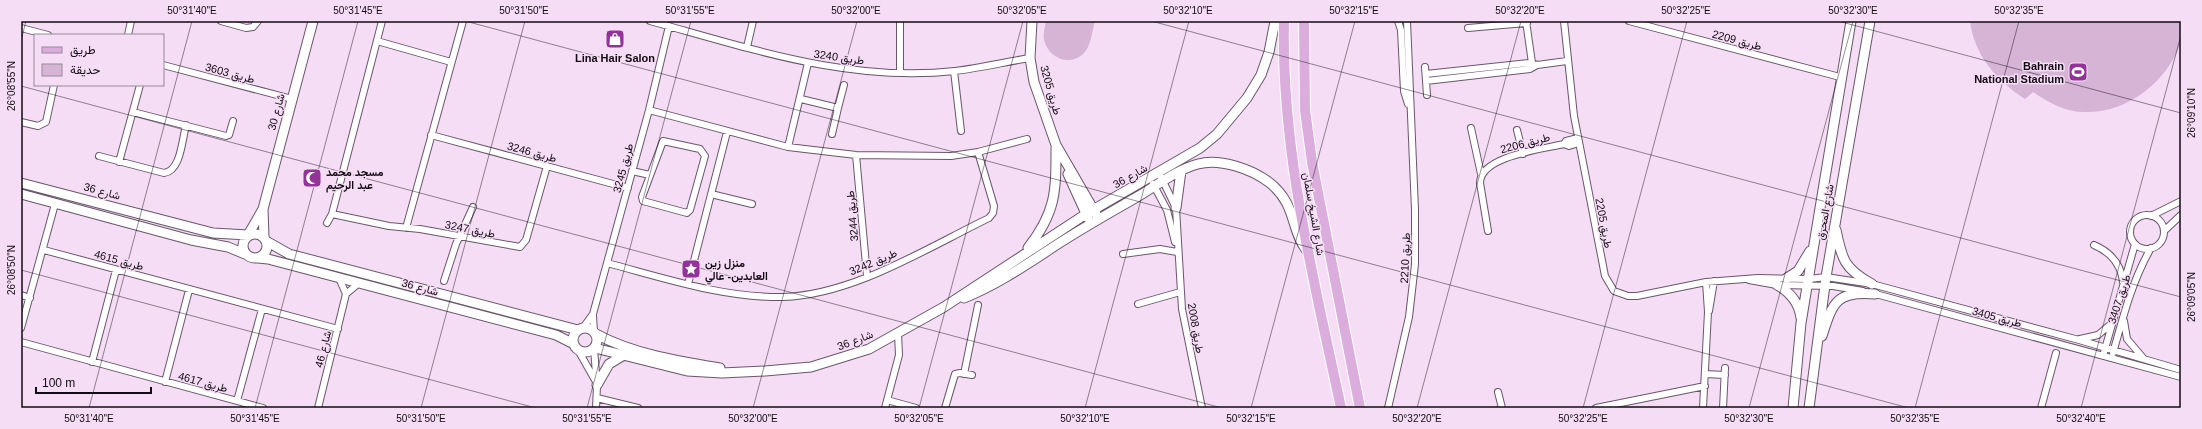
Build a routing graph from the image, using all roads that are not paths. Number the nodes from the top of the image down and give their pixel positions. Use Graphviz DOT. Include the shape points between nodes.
graph roads {
  1 [pos="131,21"];
  2 [pos="221,21"];
  3 [pos="258,21"];
  4 [pos="313,21"];
  5 [pos="382,21"];
  6 [pos="463,21"];
  7 [pos="650,21"];
  8 [pos="754,21"];
  9 [pos="900,21"];
  10 [pos="1032,21"];
  11 [pos="1275,21"];
  12 [pos="1284,21"];
  13 [pos="1304,21"];
  14 [pos="1398,21"];
  15 [pos="1407,21"];
  16 [pos="1564,21"];
  17 [pos="1629,21"];
  18 [pos="1851,21"];
  19 [pos="1870,21"];
  20 [pos="1526,22"];
  21 [pos="669,26"];
  22 [pos="21,28"];
  23 [pos="1468,28"];
  24 [pos="44,34"];
  25 [pos="128,34"];
  26 [pos="376,41"];
  27 [pos="747,47"];
  28 [pos="1030,58"];
  29 [pos="1567,61"];
  30 [pos="451,62"];
  31 [pos="808,63"];
  32 [pos="1534,64"];
  33 [pos="164,65"];
  34 [pos="1425,67"];
  35 [pos="1479,69"];
  36 [pos="1503,69"];
  37 [pos="954,71"];
  38 [pos="900,73"];
  39 [pos="1450,75"];
  40 [pos="1480,75"];
  41 [pos="1426,78"];
  42 [pos="1840,78"];
  43 [pos="844,85"];
  44 [pos="54,86"];
  45 [pos="140,86"];
  46 [pos="1427,95"];
  47 [pos="292,99"];
  48 [pos="801,99"];
  49 [pos="1410,107"];
  50 [pos="838,108"];
  51 [pos="649,110"];
  52 [pos="133,112"];
  53 [pos="233,121"];
  54 [pos="21,122"];
  55 [pos="186,125"];
  56 [pos="1471,128"];
  57 [pos="1517,130"];
  58 [pos="961,131"];
  59 [pos="727,132"];
  60 [pos="832,134"];
  61 [pos="431,135"];
  62 [pos="1027,139"];
  63 [pos="1578,140"];
  64 [pos="1056,145"];
  65 [pos="788,147"];
  66 [pos="978,152"];
  67 [pos="1523,154"];
  68 [pos="856,155"];
  69 [pos="99,156"];
  70 [pos="119,162"];
  71 [pos="547,166"];
  72 [pos="632,171"];
  73 [pos="1181,172"];
  74 [pos="1481,174"];
  75 [pos="650,175"];
  76 [pos="1161,177"];
  77 [pos="21,183"];
  78 [pos="1152,183"];
  79 [pos="628,188"];
  80 [pos="21,194"];
  81 [pos="711,194"];
  82 [pos="2181,201"];
  83 [pos="55,204"];
  84 [pos="752,204"];
  85 [pos="473,206"];
  86 [pos="263,208"];
  87 [pos="1176,208"];
  88 [pos="1090,212"];
  89 [pos="332,214"];
  90 [pos="2181,215"];
  91 [pos="2151,216"];
  92 [pos="1094,221"];
  93 [pos="327,223"];
  94 [pos="1835,224"];
  95 [pos="406,228"];
  96 [pos="1488,231"];
  97 [pos="2164,231"];
  98 [pos="248,235"];
  99 [pos="460,237"];
  100 [pos="265,239"];
  101 [pos="1814,244"];
  102 [pos="2135,244"];
  103 [pos="2094,245"];
  104 [pos="2152,248"];
  105 [pos="44,250"];
  106 [pos="1177,251"];
  107 [pos="1308,253"];
  108 [pos="245,254"];
  109 [pos="1024,254"];
  110 [pos="1123,254"];
  111 [pos="258,258"];
  112 [pos="607,263"];
  113 [pos="116,270"];
  114 [pos="867,276"];
  115 [pos="339,278"];
  116 [pos="1787,278"];
  117 [pos="1747,280"];
  118 [pos="444,281"];
  119 [pos="1714,281"];
  120 [pos="1826,281"];
  121 [pos="1706,282"];
  122 [pos="360,283"];
  123 [pos="1808,283"];
  124 [pos="688,284"];
  125 [pos="1872,284"];
  126 [pos="2123,284"];
  127 [pos="1777,285"];
  128 [pos="189,290"];
  129 [pos="1180,292"];
  130 [pos="346,294"];
  131 [pos="1875,294"];
  132 [pos="21,295"];
  133 [pos="30,298"];
  134 [pos="1138,304"];
  135 [pos="978,305"];
  136 [pos="944,307"];
  137 [pos="262,309"];
  138 [pos="1708,312"];
  139 [pos="593,314"];
  140 [pos="2124,316"];
  141 [pos="2113,321"];
  142 [pos="1801,323"];
  143 [pos="21,328"];
  144 [pos="338,329"];
  145 [pos="580,329"];
  146 [pos="595,333"];
  147 [pos="898,333"];
  148 [pos="2079,340"];
  149 [pos="21,342"];
  150 [pos="576,347"];
  151 [pos="2105,348"];
  152 [pos="594,349"];
  153 [pos="2114,350"];
  154 [pos="2056,354"];
  155 [pos="624,355"];
  156 [pos="2103,356"];
  157 [pos="2112,359"];
  158 [pos="2146,360"];
  159 [pos="92,362"];
  160 [pos="1814,364"];
  161 [pos="1725,368"];
  162 [pos="2181,370"];
  163 [pos="765,371"];
  164 [pos="964,374"];
  165 [pos="1705,374"];
  166 [pos="1725,375"];
  167 [pos="972,376"];
  168 [pos="2181,376"];
  169 [pos="165,382"];
  170 [pos="598,385"];
  171 [pos="1705,386"];
  172 [pos="1498,392"];
  173 [pos="598,398"];
  174 [pos="887,400"];
  175 [pos="237,401"];
  176 [pos="1630,405"];
  177 [pos="263,408"];
  178 [pos="318,408"];
  179 [pos="596,408"];
  180 [pos="638,408"];
  181 [pos="885,408"];
  182 [pos="916,408"];
  183 [pos="945,408"];
  184 [pos="1202,408"];
  185 [pos="1341,408"];
  186 [pos="1360,408"];
  187 [pos="1388,408"];
  188 [pos="1502,408"];
  189 [pos="1596,408"];
  190 [pos="1703,408"];
  191 [pos="1723,408"];
  192 [pos="1793,408"];
  193 [pos="1809,408"];
  194 [pos="2042,408"];
  1 -- 25 [label="street"];
  2 -- 3 [label="street" via="246,28 253,27"];
  4 -- 47 [label="street, شارع 30"];
  5 -- 26 [label="street"];
  6 -- 30 [label="street"];
  7 -- 21 [label="street, طريق 3240"];
  8 -- 27 [label="street"];
  9 -- 38 [label="street"];
  10 -- 28 [label="street, طريق 3205"];
  11 -- 76 [label="street, شارع 36" via="1261,75 1242,105 1217,134"];
  12 -- 107 [label="main road, شارع الشيخ سلمان" via="1283,58 1288,130"];
  13 -- 186 [label="main road, شارع الشيخ سلمان" via="1305,110 1312,162"];
  14 -- 49 [label="street, طريق 2210" via="1401,30 1404,91"];
  15 -- 49 [label="street, طريق 2210"];
  16 -- 29 [label="street, طريق 2205"];
  17 -- 42 [label="street, طريق 2209"];
  18 -- 42 [label="street, شارع المحرق"];
  19 -- 94 [label="street, شارع المحرق"];
  20 -- 23 [label="street"];
  20 -- 32 [label="street"];
  21 -- 27 [label="street, طريق 3240"];
  21 -- 51 [label="street, طريق 3245"];
  22 -- 24 [label="street"];
  26 -- 30 [label="street"];
  26 -- 89 [label="street"];
  27 -- 31 [label="street, طريق 3240"];
  28 -- 37 [label="street, طريق 3240"];
  28 -- 64 [label="street, طريق 3205" via="1034,82"];
  29 -- 32 [label="street"];
  29 -- 63 [label="street, طريق 2205"];
  30 -- 61 [label="street"];
  31 -- 38 [label="street, طريق 3240"];
  31 -- 48 [label="street"];
  32 -- 36 [label="street" via="1530,69"];
  33 -- 47 [label="street, طريق 3603"];
  34 -- 41 [label="street"];
  35 -- 36 [label="street"];
  35 -- 39 [label="street"];
  35 -- 40 [label="street"];
  36 -- 40 [label="street"];
  37 -- 38 [label="street, طريق 3240"];
  37 -- 58 [label="street"];
  39 -- 40 [label="street"];
  39 -- 41 [label="street"];
  41 -- 46 [label="street"];
  42 -- 101 [label="street, شارع المحرق"];
  43 -- 50 [label="street"];
  44 -- 54 [label="street" via="46,122 38,126"];
  45 -- 52 [label="street"];
  47 -- 86 [label="street, شارع 30"];
  48 -- 50 [label="street"];
  48 -- 65 [label="street"];
  49 -- 187 [label="street, طريق 2210" via="1416,237 1413,291 1404,344"];
  50 -- 60 [label="street"];
  51 -- 59 [label="street"];
  51 -- 72 [label="street, طريق 3245"];
  52 -- 55 [label="street"];
  52 -- 70 [label="street"];
  53 -- 55 [label="street" via="227,136"];
  55 -- 70 [label="street" via="172,170 164,173"];
  56 -- 74 [label="street"];
  57 -- 67 [label="street"];
  59 -- 65 [label="street"];
  59 -- 81 [label="street"];
  61 -- 71 [label="street, طريق 3246"];
  61 -- 95 [label="street"];
  62 -- 66 [label="street"];
  63 -- 67 [label="street, طريق 2206" via="1570,146 1564,144"];
  63 -- 121 [label="street, طريق 2205" via="1605,276 1614,291 1621,295 1637,296"];
  64 -- 88 [label="street, طريق 3205"];
  64 -- 109 [label="street" via="1054,201 1036,237"];
  65 -- 68 [label="street"];
  66 -- 68 [label="street" via="950,156"];
  66 -- 114 [label="street, طريق 3242" via="994,206 989,218"];
  67 -- 74 [label="street, طريق 2206" via="1497,161"];
  68 -- 114 [label="street, طريق 3244"];
  69 -- 70 [label="street"];
  71 -- 79 [label="street, طريق 3246"];
  71 -- 99 [label="street, طريق 3247" via="526,240 520,247"];
  72 -- 75 [label="street"];
  72 -- 79 [label="street, طريق 3245"];
  73 -- 76 [label="street, شارع 36"];
  73 -- 87 [label="street"];
  73 -- 107 [label="street, شارع 36" via="1198,164 1221,163 1244,170 1269,183 1288,204 1302,244"];
  74 -- 96 [label="street" via="1480,183"];
  75 -- 75 [label="street" via="642,197 643,201 687,213 690,210 704,152 663,141"];
  76 -- 78 [label="street, شارع 36"];
  76 -- 87 [label="street, طريق 2008"];
  77 -- 98 [label="street, شارع 36" via="213,233"];
  78 -- 88 [label="street, شارع 36"];
  78 -- 92 [label="street, شارع 36"];
  78 -- 106 [label="street, طريق 2008" via="1167,210"];
  79 -- 112 [label="street, طريق 3245"];
  80 -- 83 [label="street"];
  81 -- 84 [label="street"];
  81 -- 124 [label="street"];
  82 -- 91 [label="street"];
  83 -- 105 [label="street"];
  83 -- 108 [label="street" via="233,248"];
  85 -- 99 [label="street"];
  86 -- 98 [label="street, شارع 30"];
  86 -- 100 [label="street, شارع 30"];
  87 -- 106 [label="street, طريق 2008"];
  88 -- 92 [label="street, طريق 3205"];
  88 -- 109 [label="street, شارع 36"];
  89 -- 93 [label="street"];
  89 -- 95 [label="street, طريق 3247"];
  90 -- 97 [label="street"];
  91 -- 97 [label="street" via="2160,221"];
  91 -- 102 [label="street" via="2142,216 2132,224 2130,232"];
  92 -- 136 [label="street, شارع 36" via="1005,278"];
  94 -- 120 [label="street, شارع المحرق"];
  94 -- 125 [label="street" via="1845,263 1858,276"];
  95 -- 99 [label="street, طريق 3247"];
  97 -- 104 [label="street" via="2162,240"];
  98 -- 100 [label="street" via="257,234"];
  98 -- 108 [label="street" via="242,243"];
  99 -- 118 [label="street"];
  100 -- 111 [label="street" via="267,250"];
  100 -- 145 [label="street, شارع 36" via="289,254"];
  101 -- 116 [label="street" via="1798,271"];
  101 -- 123 [label="street, شارع المحرق"];
  102 -- 104 [label="street" via="2141,248"];
  102 -- 126 [label="street, طريق 3407"];
  103 -- 126 [label="street" via="2112,257 2120,270"];
  104 -- 140 [label="street, طريق 3407" via="2141,266"];
  105 -- 113 [label="street, طريق 4615"];
  105 -- 133 [label="street"];
  106 -- 110 [label="street" via="1160,249"];
  106 -- 129 [label="street, طريق 2008"];
  107 -- 185 [label="main road, شارع الشيخ سلمان"];
  108 -- 111 [label="street" via="251,258"];
  109 -- 136 [label="street, شارع 36"];
  111 -- 115 [label="street, شارع 36"];
  112 -- 124 [label="street, طريق 3242"];
  112 -- 139 [label="street, طريق 3245"];
  113 -- 128 [label="street, طريق 4615"];
  113 -- 159 [label="street"];
  114 -- 124 [label="street, طريق 3242" via="817,292 784,297 754,296"];
  115 -- 122 [label="street, شارع 36"];
  115 -- 130 [label="street"];
  116 -- 117 [label="street, طريق 2205"];
  116 -- 123 [label="street, طريق 2205"];
  117 -- 119 [label="street, طريق 2205"];
  117 -- 127 [label="street, طريق 2205"];
  119 -- 121 [label="street, طريق 2205"];
  119 -- 138 [label="street"];
  120 -- 123 [label="street, طريق 3405"];
  120 -- 125 [label="street, طريق 3405"];
  120 -- 131 [label="street, طريق 3405"];
  120 -- 160 [label="street, شارع المحرق"];
  121 -- 138 [label="street"];
  122 -- 130 [label="street"];
  122 -- 150 [label="street, شارع 36" via="556,335"];
  123 -- 127 [label="street, طريق 2205"];
  123 -- 142 [label="street, شارع المحرق"];
  125 -- 148 [label="street, طريق 3405"];
  126 -- 141 [label="street, طريق 3407"];
  127 -- 142 [label="street" via="1787,291 1795,301"];
  128 -- 137 [label="street, طريق 4615"];
  128 -- 169 [label="street"];
  129 -- 134 [label="street"];
  129 -- 184 [label="street, طريق 2008" via="1185,331"];
  130 -- 144 [label="street, شارع 46"];
  131 -- 156 [label="street, طريق 3405"];
  131 -- 160 [label="street" via="1852,293 1838,300 1828,316"];
  132 -- 133 [label="street"];
  133 -- 143 [label="street"];
  135 -- 164 [label="street"];
  136 -- 147 [label="street, شارع 36"];
  137 -- 144 [label="street, طريق 4615"];
  137 -- 175 [label="street"];
  138 -- 165 [label="street"];
  139 -- 145 [label="street, طريق 3245"];
  139 -- 146 [label="street, طريق 3245"];
  140 -- 153 [label="street, طريق 3407"];
  140 -- 158 [label="street" via="2127,339"];
  141 -- 148 [label="street" via="2098,335"];
  141 -- 151 [label="street, طريق 3407"];
  142 -- 192 [label="street, شارع المحرق"];
  144 -- 178 [label="street, شارع 46"];
  145 -- 146 [label="street" via="588,328"];
  145 -- 150 [label="street" via="574,336"];
  146 -- 152 [label="street" via="598,341"];
  146 -- 163 [label="street, شارع 36" via="630,348 688,362 722,368"];
  147 -- 163 [label="street, شارع 36" via="868,349 832,362"];
  147 -- 174 [label="street" via="899,355"];
  148 -- 151 [label="street, طريق 3405"];
  149 -- 159 [label="street, طريق 4617"];
  150 -- 152 [label="street" via="586,353"];
  150 -- 170 [label="street"];
  151 -- 153 [label="street, طريق 3405"];
  151 -- 156 [label="street, طريق 3407"];
  152 -- 155 [label="street, شارع 36"];
  152 -- 170 [label="street"];
  153 -- 157 [label="street, طريق 3407"];
  153 -- 158 [label="street, طريق 3405"];
  154 -- 194 [label="street"];
  155 -- 163 [label="street, شارع 36" via="687,371"];
  155 -- 170 [label="street" via="609,364"];
  156 -- 157 [label="street, طريق 3405"];
  157 -- 168 [label="street, طريق 3405"];
  158 -- 162 [label="street, طريق 3405"];
  159 -- 169 [label="street, طريق 4617"];
  160 -- 193 [label="street, شارع المحرق"];
  161 -- 166 [label="street"];
  164 -- 167 [label="street"];
  164 -- 183 [label="street" via="957,373 953,376"];
  165 -- 166 [label="street"];
  165 -- 171 [label="street"];
  166 -- 191 [label="street"];
  169 -- 175 [label="street, طريق 4617"];
  170 -- 173 [label="street"];
  171 -- 176 [label="street"];
  171 -- 190 [label="street"];
  172 -- 188 [label="street"];
  173 -- 179 [label="street"];
  173 -- 180 [label="street"];
  174 -- 181 [label="street"];
  174 -- 182 [label="street"];
  175 -- 177 [label="street, طريق 4617"];
  176 -- 189 [label="street"];
}
